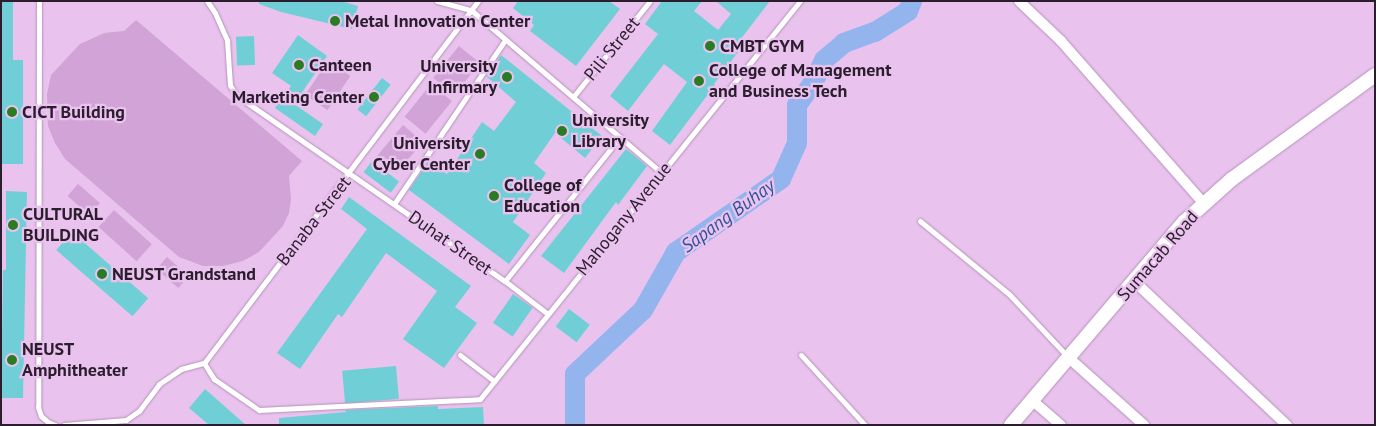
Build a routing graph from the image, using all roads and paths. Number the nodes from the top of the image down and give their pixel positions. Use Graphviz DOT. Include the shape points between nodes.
graph roads {
  1 [pos="39,1"];
  2 [pos="207,1"];
  3 [pos="437,1"];
  4 [pos="478,1"];
  5 [pos="650,1"];
  6 [pos="800,1"];
  7 [pos="1019,1"];
  8 [pos="471,10"];
  9 [pos="505,40"];
  10 [pos="1375,74"];
  11 [pos="573,97"];
  12 [pos="620,137"];
  13 [pos="662,172"];
  14 [pos="350,174"];
  15 [pos="394,204"];
  16 [pos="1204,204"];
  17 [pos="920,221"];
  18 [pos="506,281"];
  19 [pos="1135,282"];
  20 [pos="548,314"];
  21 [pos="460,355"];
  22 [pos="801,355"];
  23 [pos="1069,358"];
  24 [pos="204,362"];
  25 [pos="494,381"];
  26 [pos="1034,400"];
  27 [pos="55,425"];
  28 [pos="64,425"];
  29 [pos="865,425"];
  30 [pos="1011,425"];
  31 [pos="1061,425"];
  32 [pos="1144,425"];
  33 [pos="1287,425"];
  1 -- 27 [label="lane" via="38,407 41,416"];
  2 -- 14 [label="lane, Duhat Street" via="227,40 230,85 236,95"];
  3 -- 8 [label="lane"];
  4 -- 8 [label="lane, Banaba Street"];
  5 -- 11 [label="lane, Pili Street"];
  6 -- 13 [label="lane, Mahogany Avenue"];
  7 -- 16 [label="street" via="1061,41"];
  8 -- 9 [label="lane"];
  8 -- 14 [label="lane, Banaba Street"];
  9 -- 11 [label="lane"];
  9 -- 15 [label="lane"];
  10 -- 16 [label="main road, Sumacab Road" via="1232,179"];
  11 -- 12 [label="lane"];
  12 -- 13 [label="lane"];
  12 -- 18 [label="lane"];
  13 -- 20 [label="lane, Mahogany Avenue"];
  14 -- 15 [label="lane, Duhat Street"];
  14 -- 24 [label="lane, Banaba Street"];
  15 -- 18 [label="lane, Duhat Street"];
  16 -- 19 [label="main road, Sumacab Road" via="1184,222"];
  17 -- 23 [label="lane" via="1009,294"];
  18 -- 20 [label="lane, Duhat Street"];
  19 -- 23 [label="main road, Sumacab Road"];
  19 -- 33 [label="street"];
  20 -- 25 [label="lane, Mahogany Avenue"];
  21 -- 25 [label="lane"];
  22 -- 29 [label="lane"];
  23 -- 26 [label="main road, Sumacab Road"];
  23 -- 32 [label="street"];
  24 -- 25 [label="lane, Mahogany Avenue" via="214,379 258,410 480,399"];
  24 -- 28 [label="lane" via="181,369 159,384 138,411 126,420"];
  26 -- 30 [label="main road, Sumacab Road"];
  26 -- 31 [label="street"];
}
